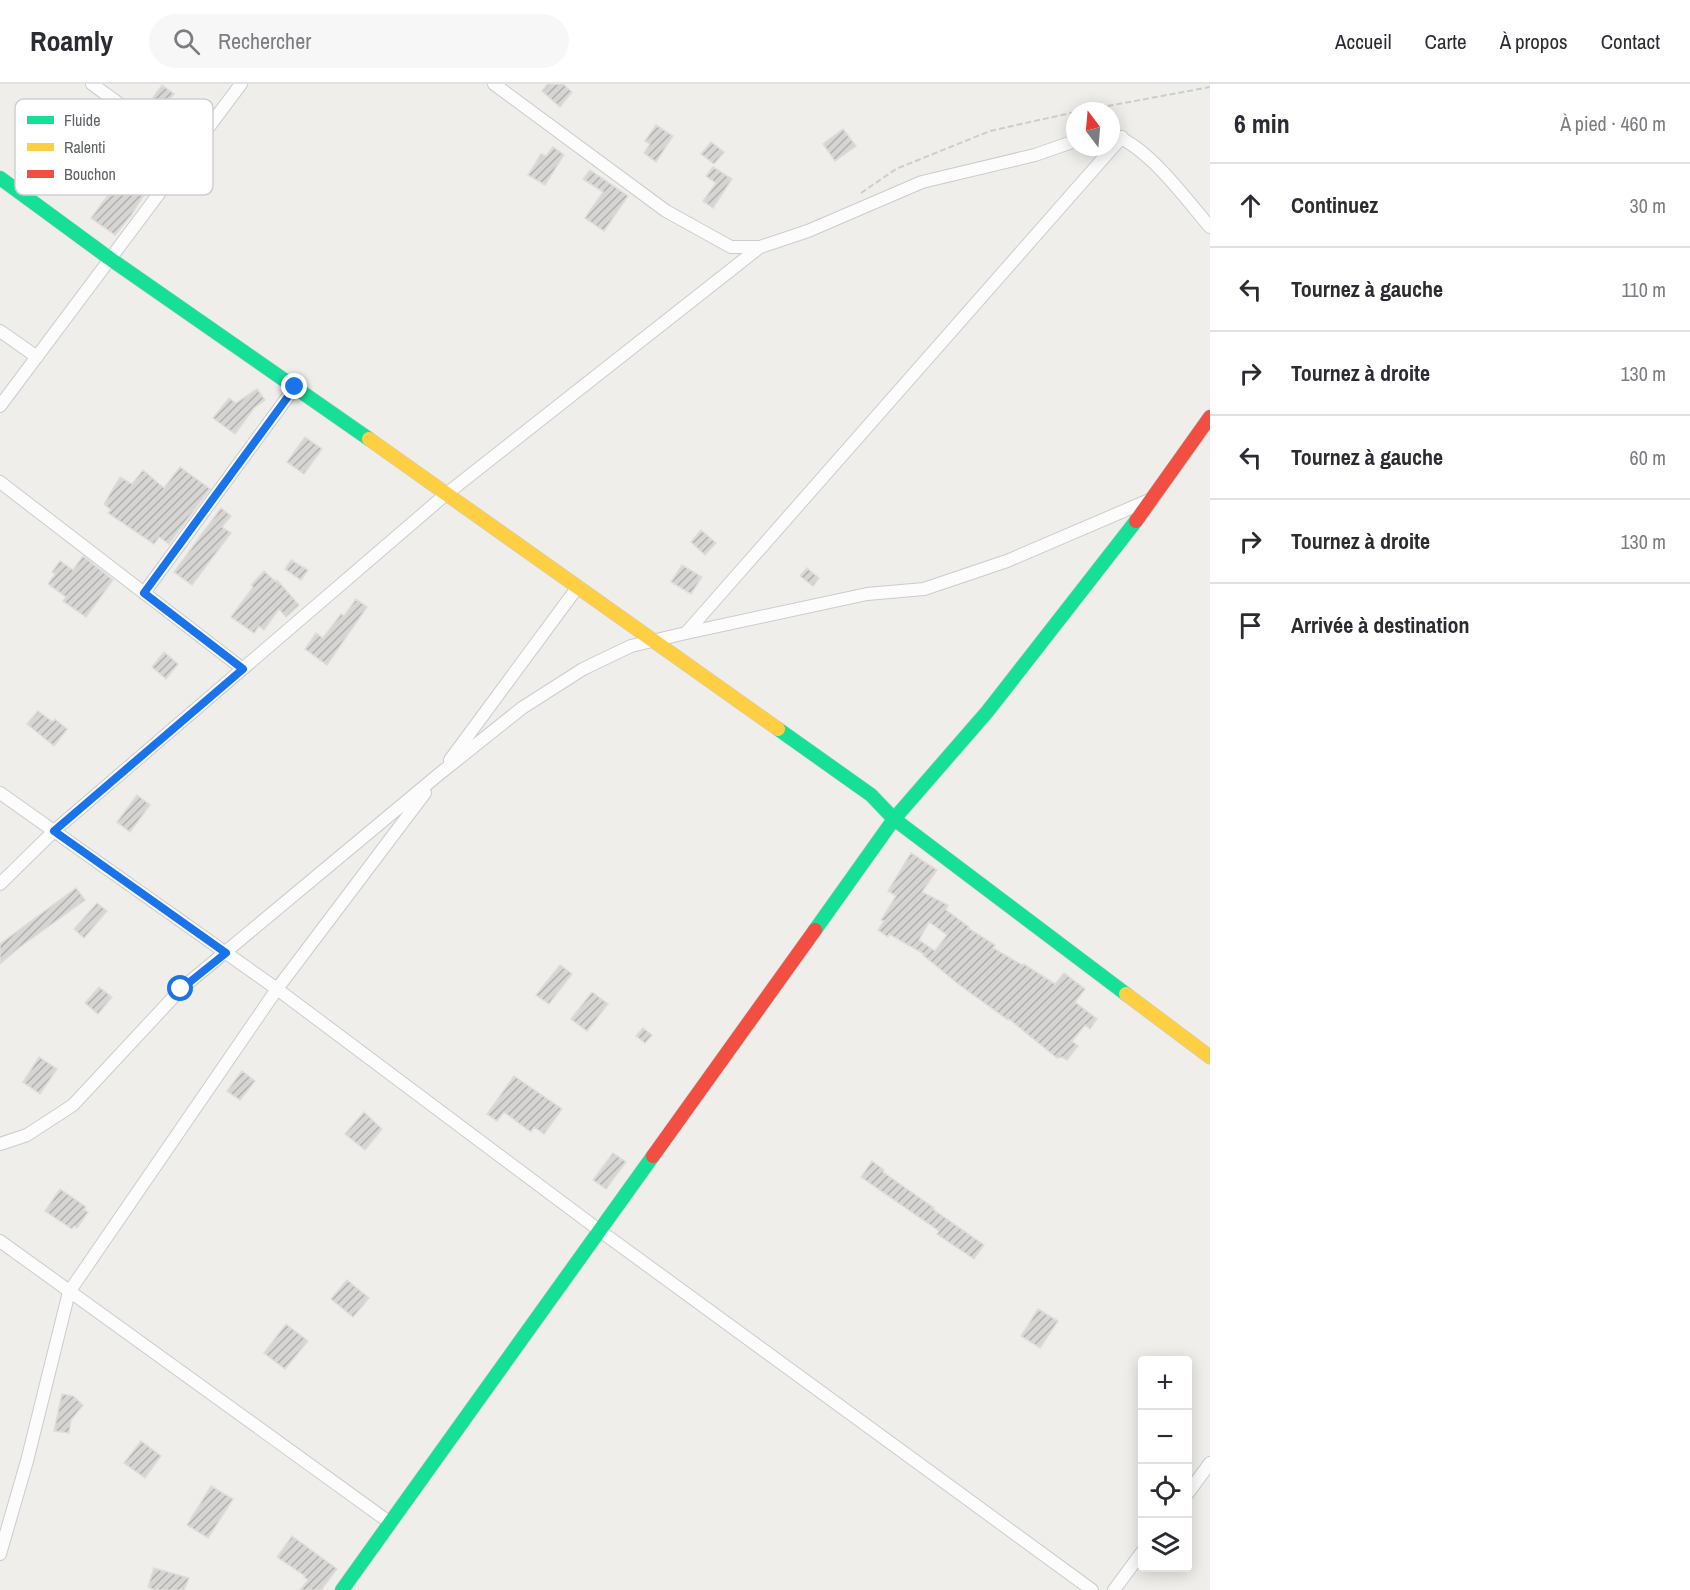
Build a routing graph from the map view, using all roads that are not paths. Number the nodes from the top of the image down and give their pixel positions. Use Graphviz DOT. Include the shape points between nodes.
graph roads {
  1 [pos="92,84"];
  2 [pos="241,84"];
  3 [pos="494,84"];
  4 [pos="113,99"];
  5 [pos="213,121"];
  6 [pos="1120,138"];
  7 [pos="1066,144"];
  8 [pos="1099,156"];
  9 [pos="0,178"];
  10 [pos="15,189"];
  11 [pos="23,195"];
  12 [pos="157,195"];
  13 [pos="1210,227"];
  14 [pos="760,247"];
  15 [pos="109,258"];
  16 [pos="0,331"];
  17 [pos="37,357"];
  18 [pos="295,387"];
  19 [pos="0,406"];
  20 [pos="1210,417"];
  21 [pos="0,482"];
  22 [pos="445,495"];
  23 [pos="1155,497"];
  24 [pos="577,588"];
  25 [pos="144,593"];
  26 [pos="686,633"];
  27 [pos="652,641"];
  28 [pos="243,669"];
  29 [pos="438,775"];
  30 [pos="0,793"];
  31 [pos="894,819"];
  32 [pos="54,831"];
  33 [pos="0,884"];
  34 [pos="226,953"];
  35 [pos="277,989"];
  36 [pos="1210,1057"];
  37 [pos="0,1143"];
  38 [pos="599,1230"];
  39 [pos="0,1241"];
  40 [pos="69,1292"];
  41 [pos="1210,1463"];
  42 [pos="1192,1488"];
  43 [pos="389,1522"];
  44 [pos="0,1554"];
  45 [pos="1138,1559"];
  46 [pos="342,1590"];
  47 [pos="1092,1590"];
  48 [pos="1114,1590"];
  1 -- 4 [label="street"];
  2 -- 5 [label="street"];
  3 -- 14 [label="street" via="666,211 731,246"];
  6 -- 13 [label="street" via="1144,152"];
  7 -- 14 [label="street" via="922,182 808,231"];
  8 -- 26 [label="street"];
  9 -- 10 [label="street"];
  11 -- 15 [label="street"];
  12 -- 15 [label="street"];
  14 -- 22 [label="street"];
  15 -- 17 [label="street"];
  15 -- 18 [label="street"];
  16 -- 17 [label="street"];
  17 -- 19 [label="street"];
  18 -- 22 [label="street"];
  18 -- 25 [label="street"];
  20 -- 23 [label="street"];
  21 -- 25 [label="street"];
  22 -- 24 [label="street"];
  22 -- 28 [label="street"];
  23 -- 26 [label="street" via="1007,561 924,589 867,594"];
  23 -- 31 [label="street" via="987,712"];
  24 -- 27 [label="street"];
  24 -- 29 [label="street"];
  25 -- 28 [label="street"];
  26 -- 27 [label="street"];
  27 -- 29 [label="street" via="631,646 583,669 522,708"];
  27 -- 31 [label="street" via="871,795"];
  28 -- 32 [label="street"];
  29 -- 34 [label="street"];
  29 -- 35 [label="street"];
  30 -- 32 [label="street"];
  31 -- 36 [label="street"];
  31 -- 38 [label="street"];
  32 -- 33 [label="street"];
  32 -- 34 [label="street"];
  34 -- 35 [label="street"];
  34 -- 37 [label="street" via="181,989 73,1105 27,1136"];
  35 -- 38 [label="street"];
  35 -- 40 [label="street"];
  38 -- 43 [label="street"];
  38 -- 47 [label="street"];
  39 -- 40 [label="street"];
  40 -- 43 [label="street"];
  40 -- 44 [label="street"];
  41 -- 42 [label="street"];
  43 -- 46 [label="street"];
  45 -- 48 [label="street"];
}
